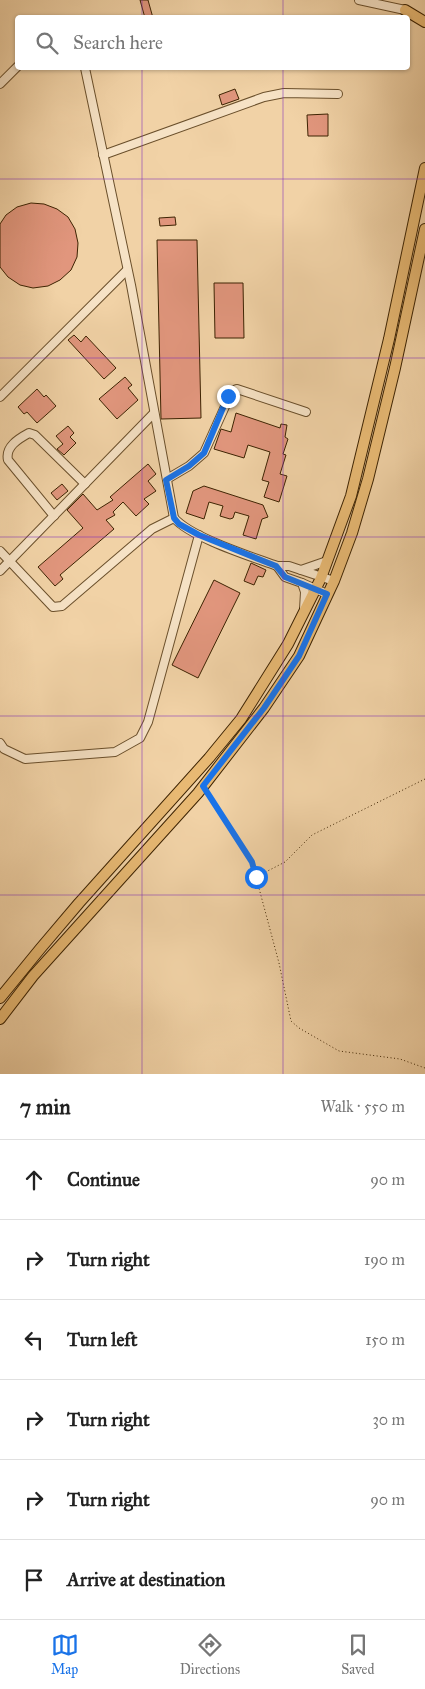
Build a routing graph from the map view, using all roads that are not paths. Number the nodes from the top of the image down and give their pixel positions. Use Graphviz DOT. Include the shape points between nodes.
graph roads {
  1 [pos="359,0"];
  2 [pos="405,10"];
  3 [pos="425,12"];
  4 [pos="425,17"];
  5 [pos="425,22"];
  6 [pos="15,69"];
  7 [pos="85,70"];
  8 [pos="0,84"];
  9 [pos="338,94"];
  10 [pos="103,155"];
  11 [pos="425,168"];
  12 [pos="425,229"];
  13 [pos="127,270"];
  14 [pos="383,364"];
  15 [pos="395,368"];
  16 [pos="0,397"];
  17 [pos="306,412"];
  18 [pos="154,413"];
  19 [pos="166,480"];
  20 [pos="85,484"];
  21 [pos="54,516"];
  22 [pos="174,518"];
  23 [pos="199,535"];
  24 [pos="0,551"];
  25 [pos="327,560"];
  26 [pos="10,562"];
  27 [pos="276,566"];
  28 [pos="301,570"];
  29 [pos="0,571"];
  30 [pos="320,578"];
  31 [pos="334,581"];
  32 [pos="302,583"];
  33 [pos="315,589"];
  34 [pos="327,594"];
  35 [pos="302,616"];
  36 [pos="0,744"];
  37 [pos="0,998"];
  38 [pos="0,1019"];
  1 -- 2 [label="street"];
  2 -- 3 [label="main road"];
  2 -- 4 [label="main road"];
  2 -- 5 [label="main road"];
  6 -- 8 [label="street"];
  7 -- 10 [label="street"];
  9 -- 10 [label="street" via="284,93 264,97"];
  10 -- 13 [label="street"];
  11 -- 14 [label="main road"];
  12 -- 15 [label="main road"];
  13 -- 16 [label="street"];
  13 -- 18 [label="street"];
  14 -- 15 [label="main road"];
  14 -- 25 [label="main road" via="351,496"];
  15 -- 31 [label="main road" via="368,479"];
  17 -- 19 [label="street" via="237,389 232,391 204,453"];
  18 -- 19 [label="street"];
  18 -- 20 [label="street"];
  19 -- 22 [label="street"];
  20 -- 21 [label="street"];
  20 -- 21 [label="street" via="29,433 9,448 8,460"];
  21 -- 26 [label="street"];
  22 -- 23 [label="street"];
  22 -- 26 [label="street" via="152,529 58,608 53,607"];
  23 -- 27 [label="street"];
  23 -- 36 [label="street" via="148,722 140,738 115,752 25,760 4,750"];
  24 -- 26 [label="street"];
  25 -- 28 [label="street"];
  25 -- 30 [label="main road"];
  26 -- 29 [label="street"];
  27 -- 28 [label="street"];
  27 -- 32 [label="street" via="285,577"];
  28 -- 30 [label="street"];
  30 -- 31 [label="street"];
  30 -- 33 [label="main road"];
  31 -- 34 [label="main road"];
  32 -- 33 [label="street"];
  32 -- 35 [label="street" via="305,592"];
  33 -- 34 [label="street"];
  33 -- 35 [label="main road"];
  34 -- 38 [label="main road" via="299,656 264,708 203,786 33,976"];
  35 -- 37 [label="main road" via="284,652 241,719"];
}
